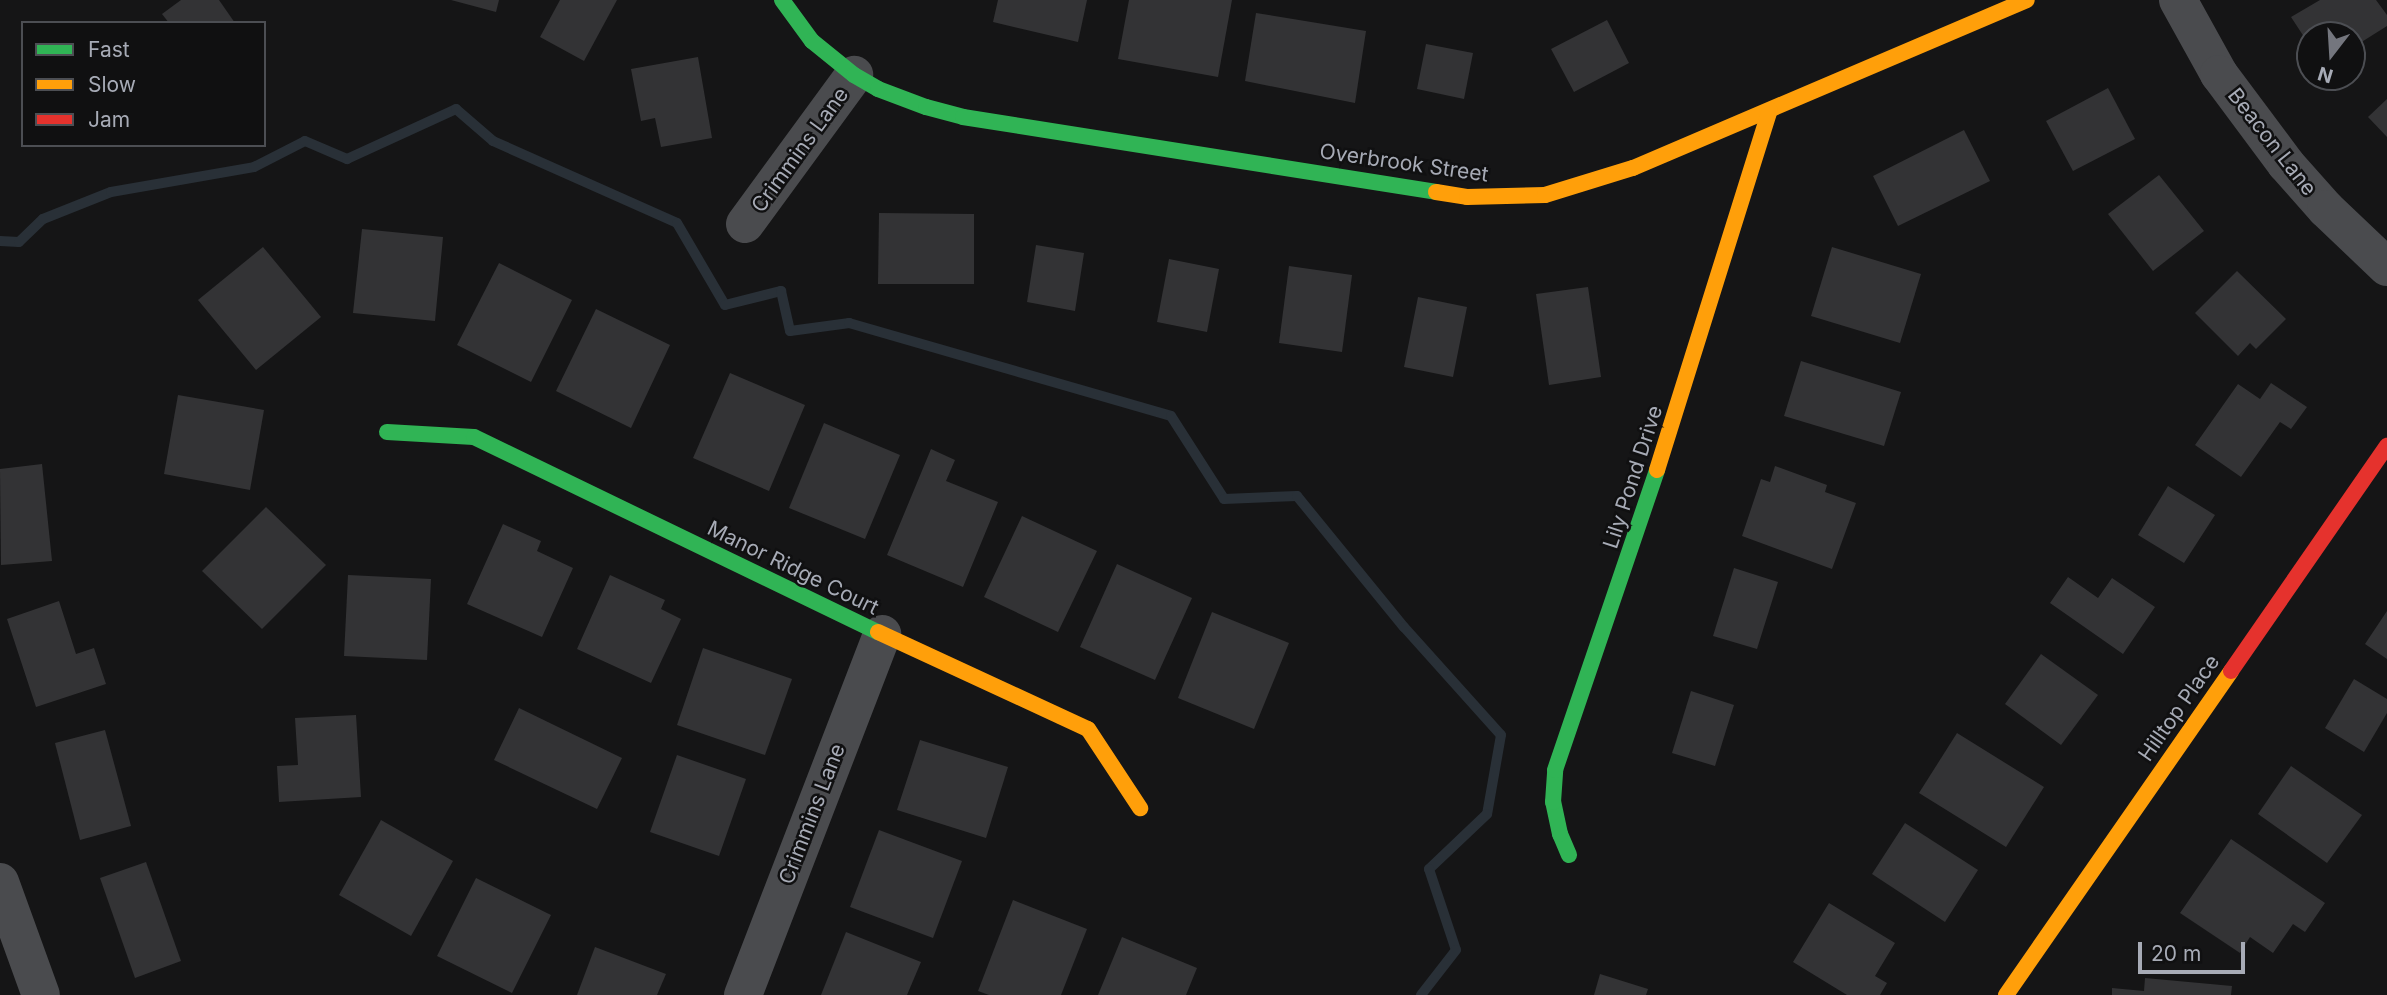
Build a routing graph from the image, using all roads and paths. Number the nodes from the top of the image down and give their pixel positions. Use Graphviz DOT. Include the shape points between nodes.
graph roads {
  1 [pos="782,0"];
  2 [pos="2027,0"];
  3 [pos="2178,0"];
  4 [pos="854,75"];
  5 [pos="1770,110"];
  6 [pos="745,224"];
  7 [pos="2387,267"];
  8 [pos="387,432"];
  9 [pos="2387,446"];
  10 [pos="882,634"];
  11 [pos="1140,808"];
  12 [pos="1569,855"];
  13 [pos="0,882"];
  14 [pos="41,995"];
  15 [pos="743,995"];
  16 [pos="2006,995"];
  1 -- 4 [label="street, Overbrook Street" via="812,41"];
  2 -- 5 [label="street, Overbrook Street"];
  3 -- 7 [label="street, Beacon Lane" via="2219,74 2286,164"];
  4 -- 5 [label="street, Overbrook Street" via="878,89 963,117 1467,197 1545,195 1633,168"];
  4 -- 6 [label="street, Crimmins Lane"];
  5 -- 12 [label="street, Lily Pond Drive" via="1658,469 1555,770 1553,802"];
  8 -- 10 [label="street, Manor Ridge Court" via="474,437"];
  9 -- 16 [label="street, Hilltop Place"];
  10 -- 11 [label="street, Manor Ridge Court" via="1088,729"];
  10 -- 15 [label="street, Crimmins Lane"];
  13 -- 14 [label="street"];
}
